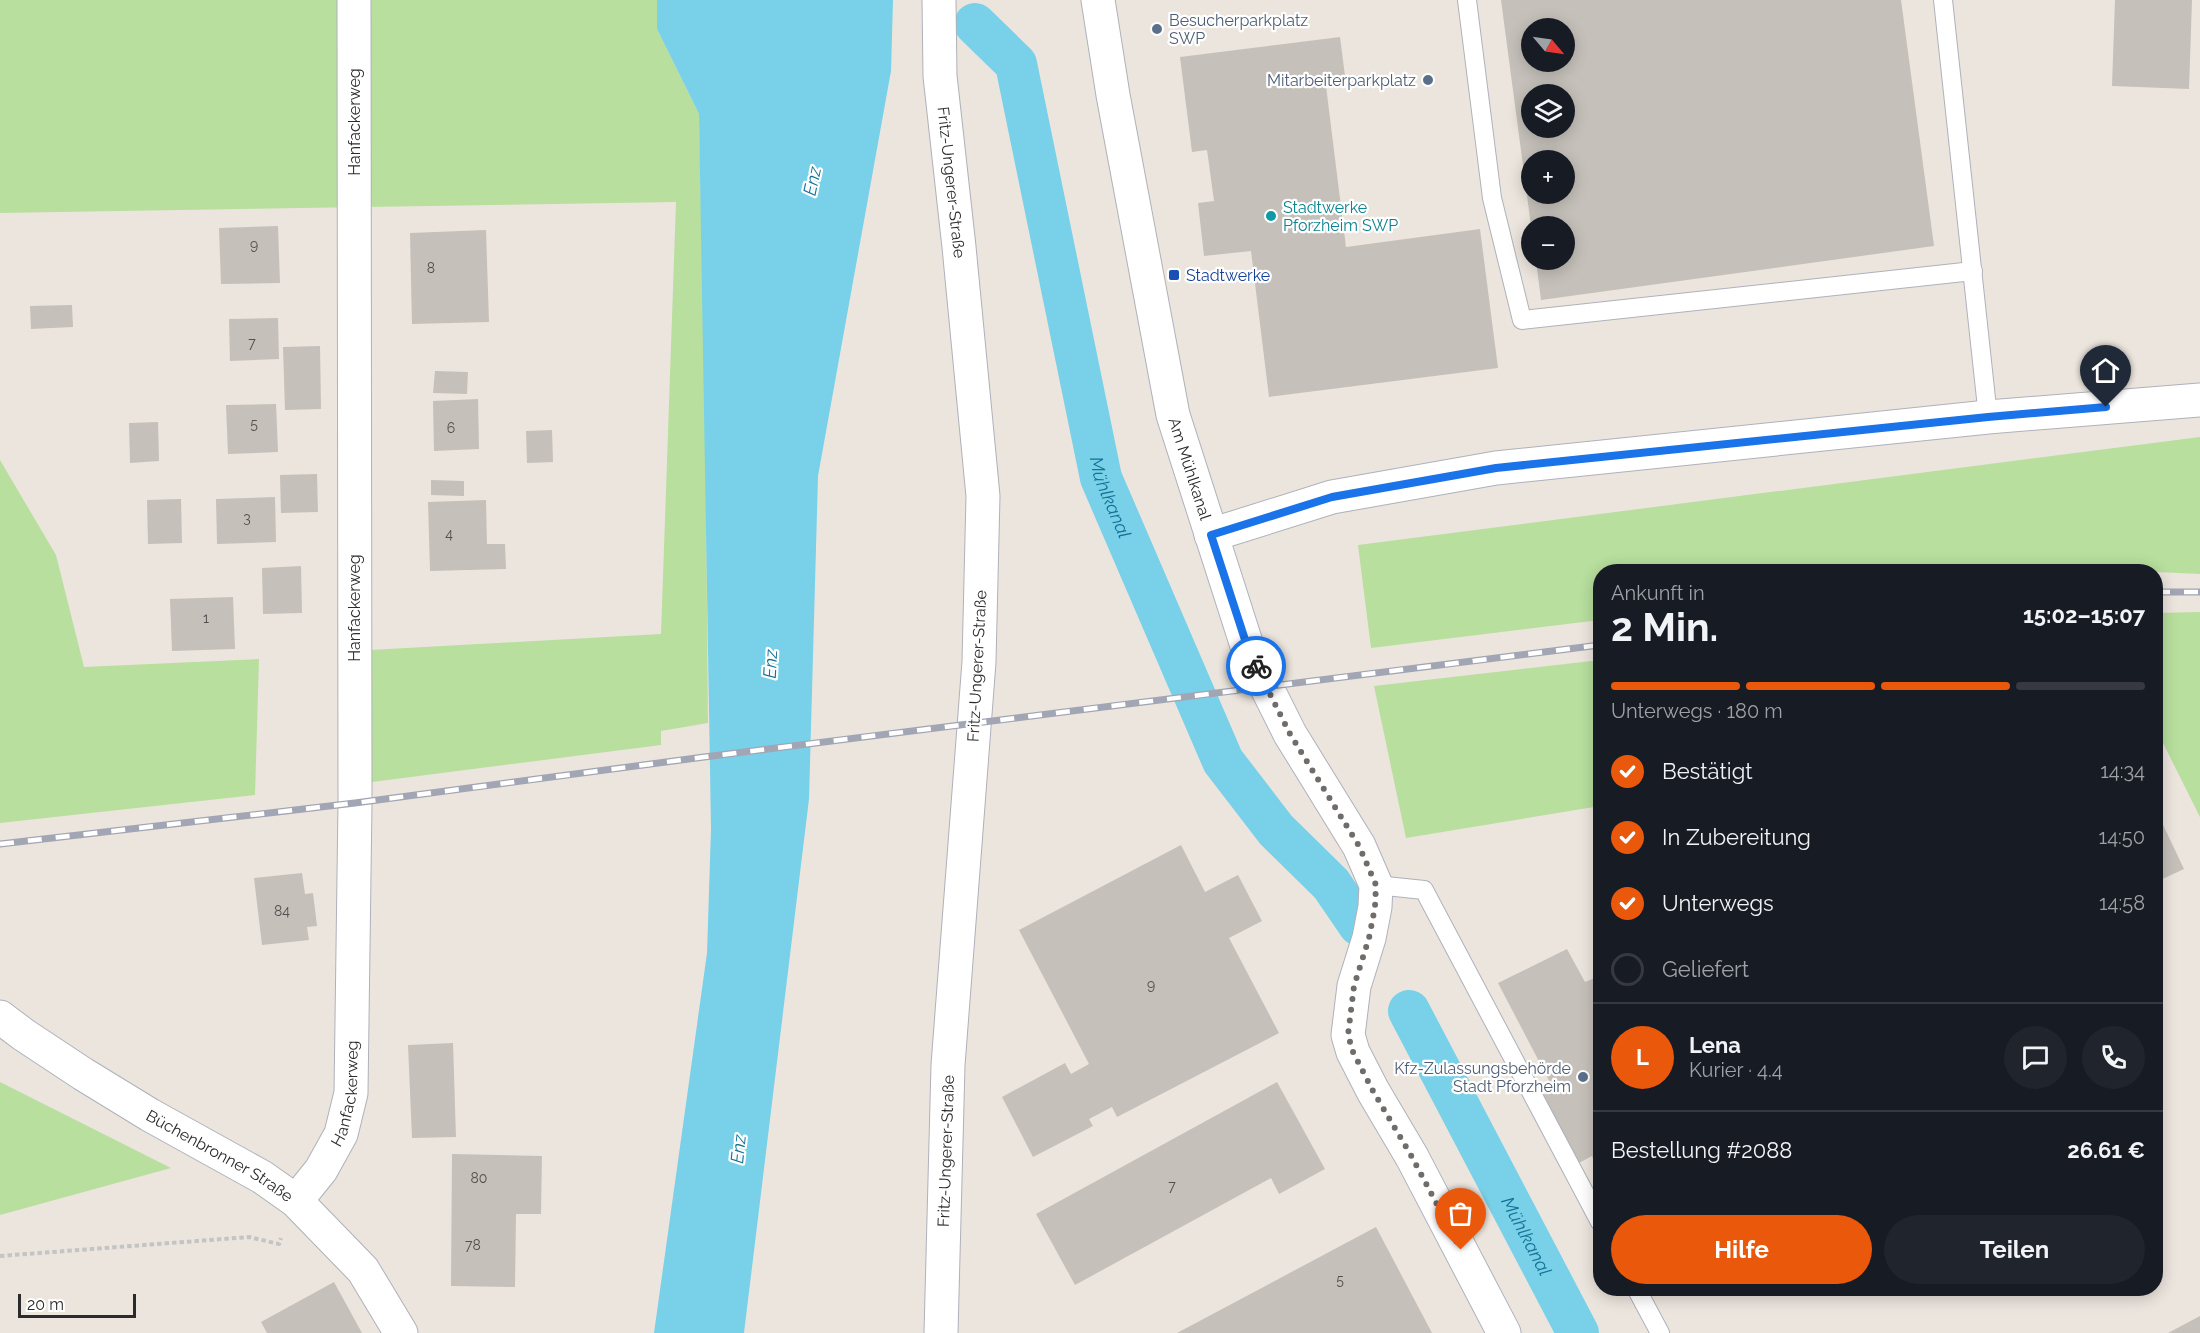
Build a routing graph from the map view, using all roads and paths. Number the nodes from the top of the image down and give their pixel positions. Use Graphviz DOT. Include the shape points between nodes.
graph roads {
  1 [pos="354,0"];
  2 [pos="939,0"];
  3 [pos="1098,0"];
  4 [pos="1467,0"];
  5 [pos="1943,0"];
  6 [pos="1973,271"];
  7 [pos="2200,400"];
  8 [pos="1988,417"];
  9 [pos="1211,535"];
  10 [pos="1376,885"];
  11 [pos="0,1017"];
  12 [pos="296,1201"];
  13 [pos="1593,1209"];
  14 [pos="279,1244"];
  15 [pos="0,1256"];
  16 [pos="1640,1296"];
  17 [pos="401,1333"];
  18 [pos="941,1333"];
  19 [pos="1504,1333"];
  20 [pos="1660,1333"];
  1 -- 12 [label="street, Hanfackerweg" via="355,814 351,1093 341,1134 321,1170"];
  2 -- 18 [label="street, Fritz-Ungerer-Straße" via="940,76 983,496 979,662 948,1065"];
  3 -- 9 [label="street, Am Mühlkanal" via="1173,415"];
  4 -- 6 [label="lane" via="1492,198 1522,320"];
  5 -- 6 [label="lane"];
  6 -- 8 [label="lane"];
  7 -- 8 [label="street"];
  8 -- 9 [label="street" via="1496,468 1332,497"];
  9 -- 10 [label="street, Am Mühlkanal" via="1249,652 1290,734 1359,846"];
  10 -- 13 [label="lane" via="1424,890"];
  10 -- 19 [label="street, Am Mühlkanal" via="1369,938 1354,986 1348,1035 1373,1091"];
  11 -- 12 [label="street, Büchenbronner Straße" via="83,1074 262,1177"];
  12 -- 17 [label="street, Büchenbronner Straße" via="363,1270"];
  14 -- 15 [label="path" via="249,1238"];
  16 -- 20 [label="lane"];
}
